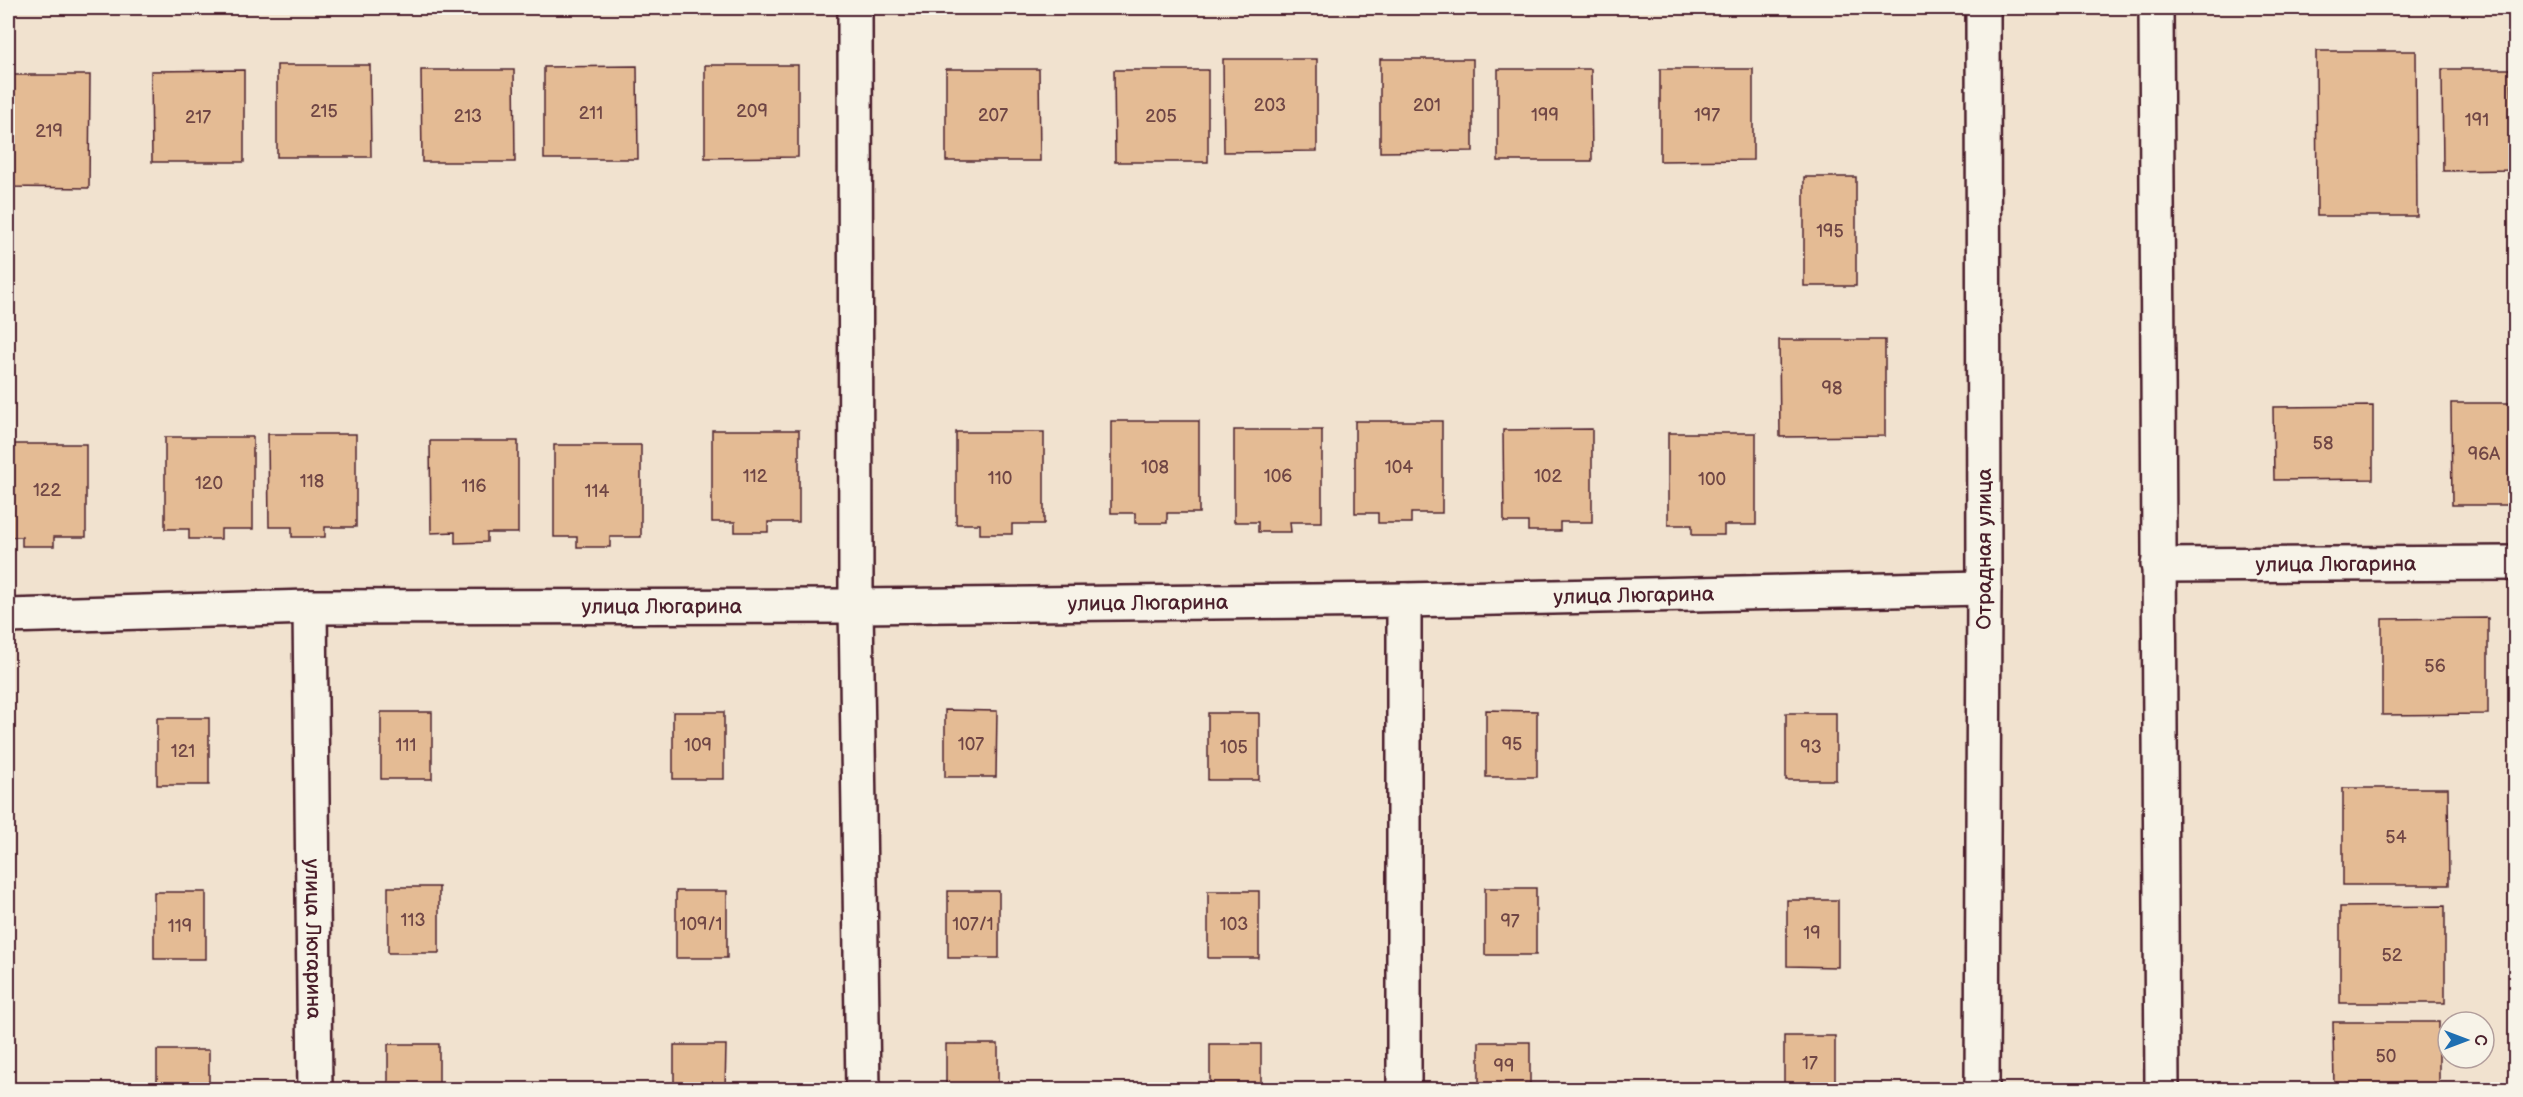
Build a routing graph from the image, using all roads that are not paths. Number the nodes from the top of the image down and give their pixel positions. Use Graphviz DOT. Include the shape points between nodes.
graph roads {
  1 [pos="855,8"];
  2 [pos="1983,8"];
  3 [pos="2156,8"];
  4 [pos="2516,563"];
  5 [pos="2158,564"];
  6 [pos="1984,588"];
  7 [pos="1404,600"];
  8 [pos="856,606"];
  9 [pos="310,607"];
  10 [pos="8,616"];
  11 [pos="315,1089"];
  12 [pos="862,1089"];
  13 [pos="1404,1089"];
  14 [pos="1982,1089"];
  15 [pos="2162,1089"];
  1 -- 8 [label="street"];
  2 -- 6 [label="street, Отрадная улица"];
  3 -- 5 [label="street"];
  4 -- 5 [label="street, улица Люгарина"];
  5 -- 15 [label="street"];
  6 -- 7 [label="street, улица Люгарина"];
  6 -- 14 [label="street, Отрадная улица"];
  7 -- 8 [label="street, улица Люгарина"];
  7 -- 13 [label="street"];
  8 -- 9 [label="street, улица Люгарина"];
  8 -- 12 [label="street"];
  9 -- 10 [label="street, улица Люгарина"];
  9 -- 11 [label="street, улица Люгарина"];
}
